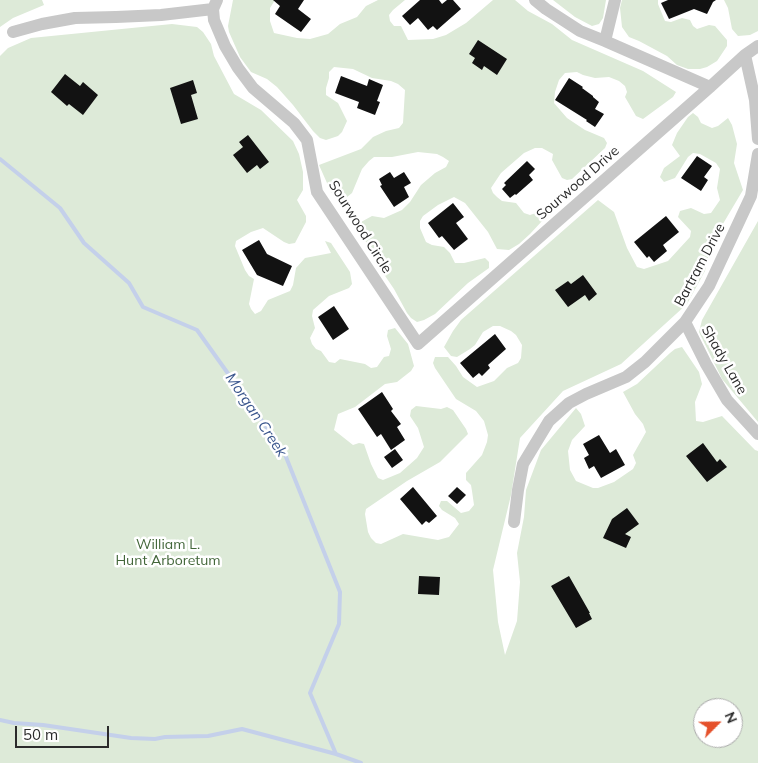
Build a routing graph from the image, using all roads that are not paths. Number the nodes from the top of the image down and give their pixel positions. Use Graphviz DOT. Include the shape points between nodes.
graph roads {
  1 [pos="535,0"];
  2 [pos="615,0"];
  3 [pos="215,5"];
  4 [pos="13,32"];
  5 [pos="605,41"];
  6 [pos="758,46"];
  7 [pos="745,55"];
  8 [pos="710,87"];
  9 [pos="758,139"];
  10 [pos="758,154"];
  11 [pos="686,322"];
  12 [pos="418,344"];
  13 [pos="758,434"];
  14 [pos="514,522"];
  1 -- 5 [label="street" via="580,31"];
  2 -- 5 [label="street"];
  3 -- 4 [label="street" via="161,15 75,18"];
  3 -- 12 [label="street, Sourwood Circle" via="214,20 238,68 253,88 294,123 307,140 317,192"];
  5 -- 8 [label="street"];
  6 -- 7 [label="street, Sourwood Drive"];
  7 -- 8 [label="street, Sourwood Drive"];
  7 -- 9 [label="street" via="755,100"];
  8 -- 12 [label="street, Sourwood Drive"];
  10 -- 11 [label="street, Bartram Drive" via="751,196 708,286"];
  11 -- 13 [label="street, Shady Lane" via="727,400"];
  11 -- 14 [label="street, Bartram Drive" via="626,377 569,403 549,421 524,464"];
}
